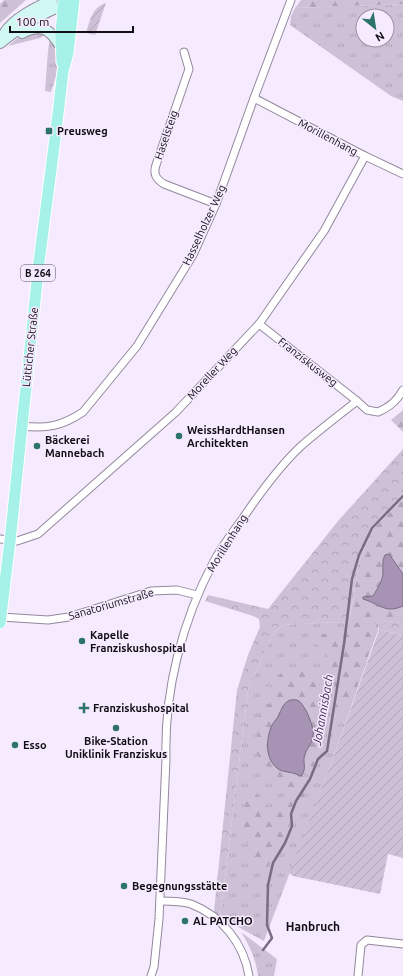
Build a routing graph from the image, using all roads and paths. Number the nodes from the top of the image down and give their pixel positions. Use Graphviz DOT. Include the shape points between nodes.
graph roads {
  1 [pos="40,0"];
  2 [pos="52,0"];
  3 [pos="291,0"];
  4 [pos="72,2"];
  5 [pos="26,13"];
  6 [pos="1,42"];
  7 [pos="61,47"];
  8 [pos="184,52"];
  9 [pos="62,71"];
  10 [pos="254,98"];
  11 [pos="364,156"];
  12 [pos="403,174"];
  13 [pos="216,204"];
  14 [pos="259,324"];
  15 [pos="403,390"];
  16 [pos="357,401"];
  17 [pos="22,426"];
  18 [pos="5,540"];
  19 [pos="197,595"];
  20 [pos="0,620"];
  21 [pos="160,901"];
  22 [pos="403,944"];
  23 [pos="151,976"];
  24 [pos="249,976"];
  25 [pos="358,976"];
  1 -- 5 [label="main road"];
  2 -- 5 [label="main road"];
  3 -- 10 [label="street, Hasselholzer Weg"];
  4 -- 6 [label="main road" via="26,23"];
  4 -- 7 [label="main road, Lütticher Straße / B 264"];
  4 -- 9 [label="main road, Lütticher Straße / B 264" via="68,54"];
  5 -- 6 [label="main road" via="6,30"];
  6 -- 7 [label="main road" via="32,28 38,28 49,32"];
  7 -- 9 [label="main road, Lütticher Straße / B 264"];
  8 -- 13 [label="street, Haselsteig" via="189,69 154,171 155,176 164,184"];
  9 -- 17 [label="main road, Lütticher Straße / B 264"];
  10 -- 11 [label="street, Morillenhang"];
  10 -- 13 [label="street, Hasselholzer Weg"];
  11 -- 12 [label="street, Morillenhang"];
  11 -- 14 [label="street, Moreller Weg" via="324,231"];
  13 -- 17 [label="street, Hasselholzer Weg" via="193,255 137,346 91,404 61,425"];
  14 -- 16 [label="street, Franziskusweg"];
  14 -- 18 [label="street, Moreller Weg" via="176,412 44,529 38,534 17,541"];
  15 -- 16 [label="street" via="391,406 378,412 367,410"];
  16 -- 19 [label="street, Morillenhang" via="300,447 262,489 215,559"];
  17 -- 18 [label="main road, Lütticher Straße / B 264"];
  18 -- 20 [label="main road, Lütticher Straße / B 264"];
  19 -- 20 [label="street, Sanatoriumstraße" via="176,590 151,591 69,617 48,620"];
  19 -- 21 [label="street, Morillenhang" via="177,657 170,692 165,734"];
  21 -- 23 [label="street, Morillenhang" via="157,948"];
  21 -- 24 [label="street" via="190,904 203,910 229,930 246,961"];
  22 -- 25 [label="street" via="367,940 361,945"];
}
